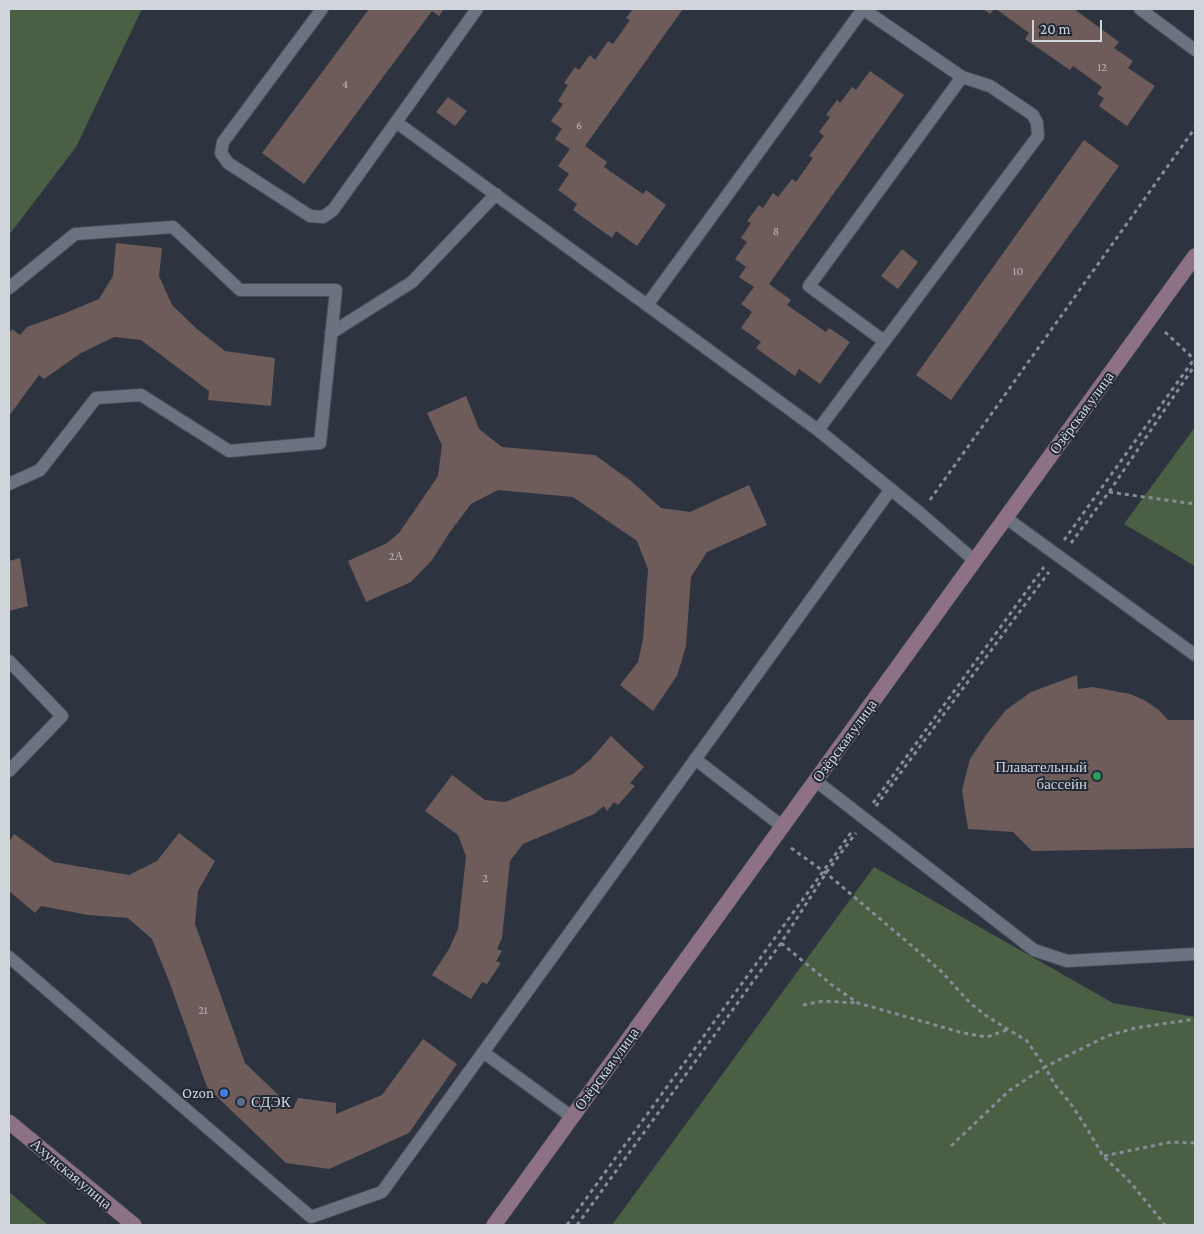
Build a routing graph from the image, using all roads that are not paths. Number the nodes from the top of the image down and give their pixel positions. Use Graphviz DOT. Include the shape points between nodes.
graph roads {
  1 [pos="322,9"];
  2 [pos="477,9"];
  3 [pos="863,9"];
  4 [pos="1140,9"];
  5 [pos="1195,50"];
  6 [pos="962,77"];
  7 [pos="396,122"];
  8 [pos="496,194"];
  9 [pos="1195,256"];
  10 [pos="9,288"];
  11 [pos="647,305"];
  12 [pos="331,333"];
  13 [pos="884,341"];
  14 [pos="818,430"];
  15 [pos="9,484"];
  16 [pos="891,489"];
  17 [pos="1006,518"];
  18 [pos="975,561"];
  19 [pos="1195,655"];
  20 [pos="9,661"];
  21 [pos="695,759"];
  22 [pos="9,771"];
  23 [pos="816,781"];
  24 [pos="779,832"];
  25 [pos="1195,954"];
  26 [pos="9,957"];
  27 [pos="483,1052"];
  28 [pos="572,1117"];
  29 [pos="9,1122"];
  30 [pos="134,1225"];
  31 [pos="494,1225"];
  1 -- 7 [label="lane" via="223,142 221,153 228,163 310,216 323,217 334,210"];
  2 -- 7 [label="lane"];
  3 -- 6 [label="lane"];
  3 -- 11 [label="lane"];
  4 -- 5 [label="lane"];
  6 -- 13 [label="lane" via="809,286"];
  6 -- 13 [label="lane" via="990,86 1033,115 1038,136"];
  7 -- 8 [label="lane"];
  8 -- 11 [label="lane"];
  8 -- 12 [label="lane" via="412,282"];
  9 -- 17 [label="main road, Озёрская улица"];
  10 -- 12 [label="lane" via="75,234 173,227 240,290 336,290"];
  11 -- 14 [label="lane"];
  12 -- 15 [label="lane" via="320,443 229,451 141,395 96,398 40,470"];
  13 -- 14 [label="lane"];
  14 -- 16 [label="lane"];
  16 -- 18 [label="lane"];
  16 -- 21 [label="lane"];
  17 -- 18 [label="main road, Озёрская улица"];
  17 -- 19 [label="lane"];
  18 -- 23 [label="main road, Озёрская улица"];
  20 -- 22 [label="lane" via="62,716"];
  21 -- 24 [label="lane"];
  21 -- 27 [label="lane"];
  23 -- 24 [label="main road, Озёрская улица"];
  23 -- 25 [label="lane" via="1034,950 1067,961"];
  24 -- 28 [label="main road, Озёрская улица"];
  26 -- 27 [label="lane" via="310,1216 382,1192"];
  27 -- 28 [label="lane"];
  28 -- 31 [label="main road, Озёрская улица"];
  29 -- 30 [label="main road, Ахунская улица"];
}
